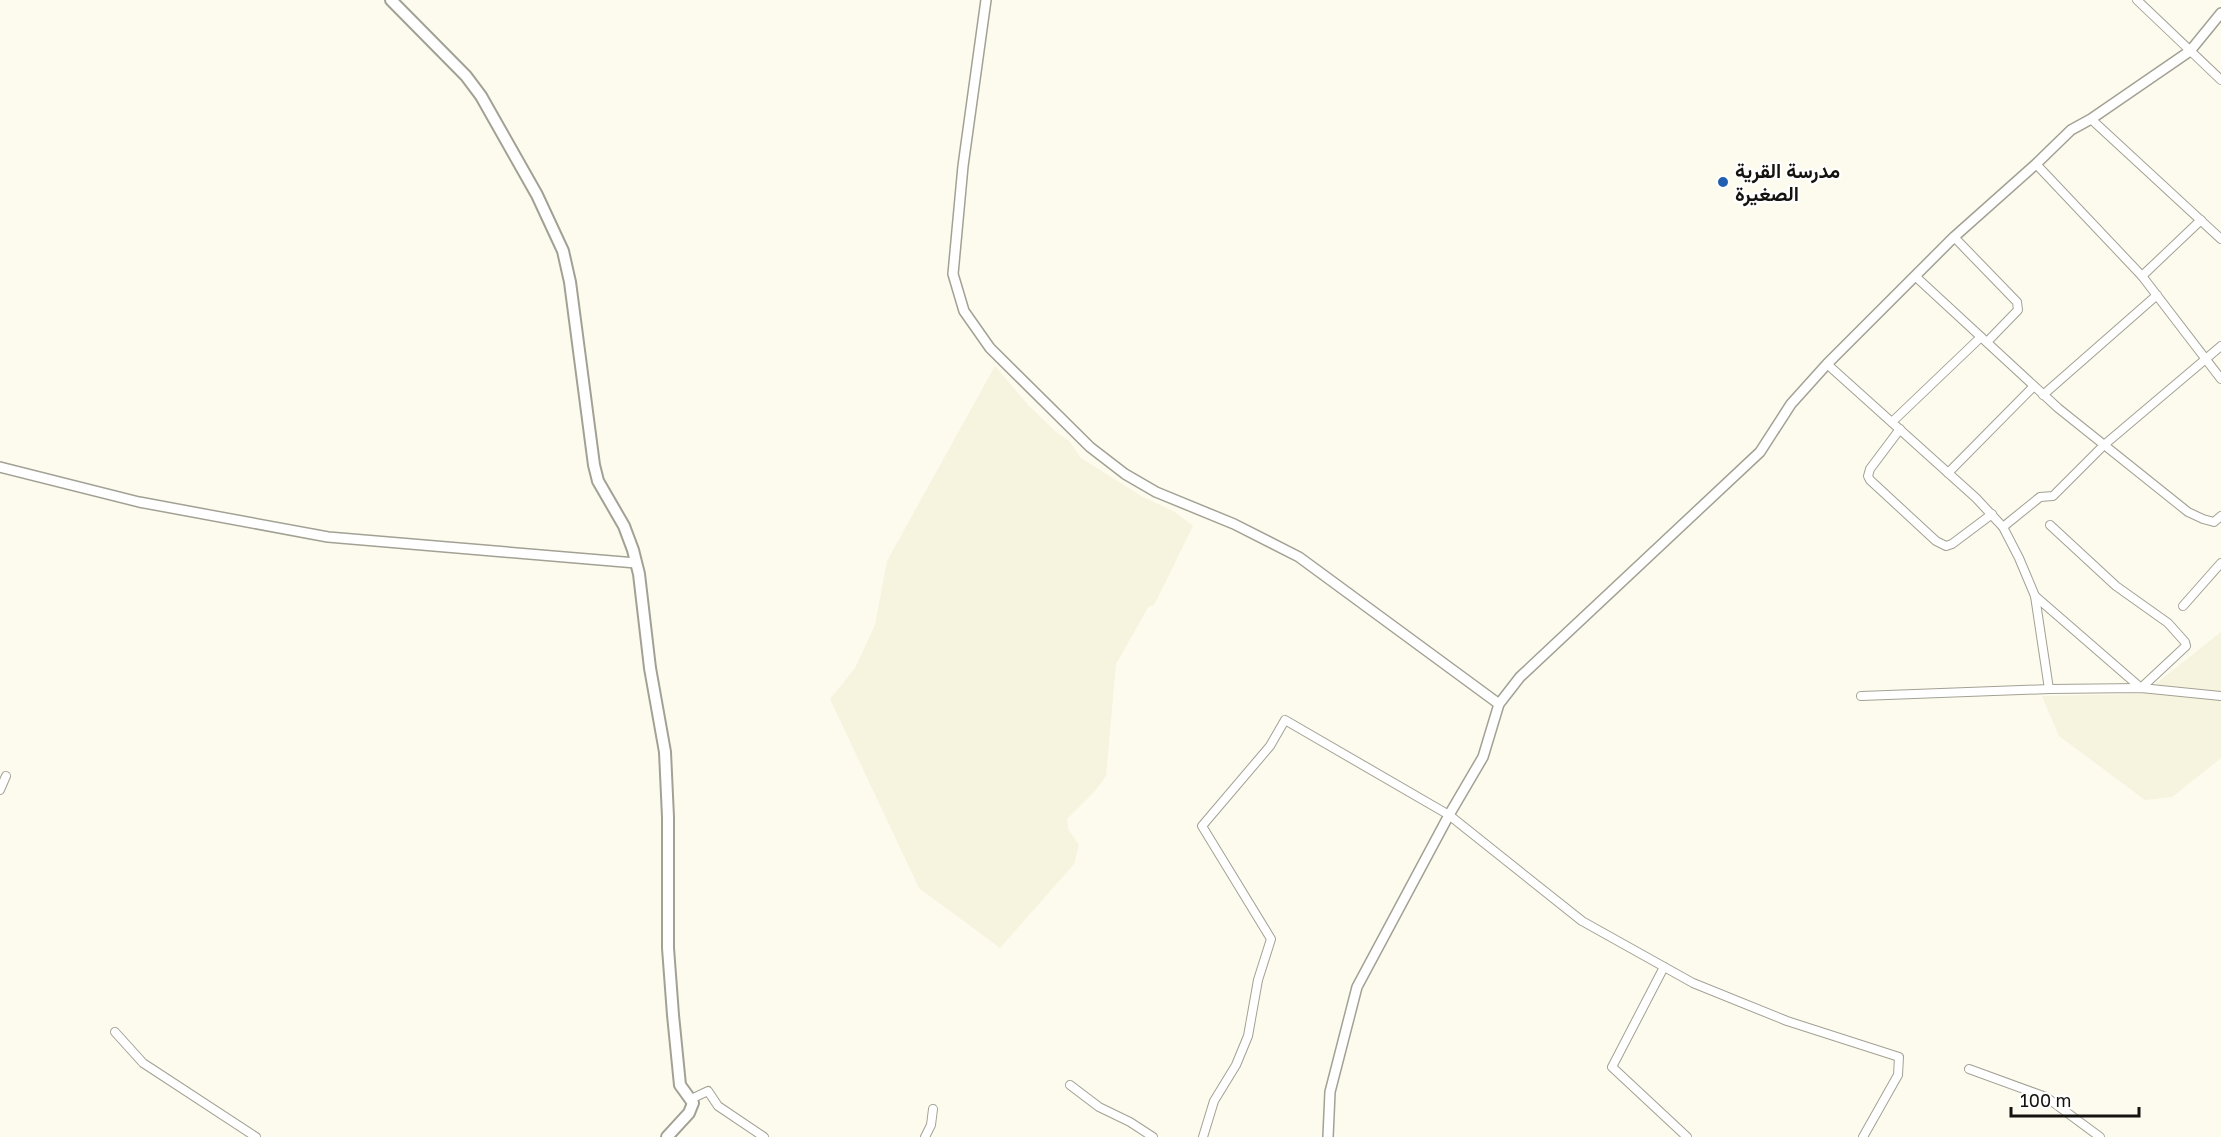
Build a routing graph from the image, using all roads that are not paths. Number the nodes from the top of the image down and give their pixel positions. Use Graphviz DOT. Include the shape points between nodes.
graph roads {
  1 [pos="391,0"];
  2 [pos="986,0"];
  3 [pos="2137,0"];
  4 [pos="2221,13"];
  5 [pos="2190,51"];
  6 [pos="2221,80"];
  7 [pos="2091,119"];
  8 [pos="2036,164"];
  9 [pos="2201,220"];
  10 [pos="1954,237"];
  11 [pos="2221,238"];
  12 [pos="1915,276"];
  13 [pos="2142,276"];
  14 [pos="2157,295"];
  15 [pos="1984,340"];
  16 [pos="2221,346"];
  17 [pos="2205,360"];
  18 [pos="1827,364"];
  19 [pos="2221,380"];
  20 [pos="2034,386"];
  21 [pos="2043,395"];
  22 [pos="1892,422"];
  23 [pos="1900,429"];
  24 [pos="2104,445"];
  25 [pos="0,467"];
  26 [pos="1948,473"];
  27 [pos="1992,514"];
  28 [pos="2221,516"];
  29 [pos="2050,525"];
  30 [pos="2003,527"];
  31 [pos="636,563"];
  32 [pos="2221,563"];
  33 [pos="2035,596"];
  34 [pos="2183,606"];
  35 [pos="2049,688"];
  36 [pos="2141,688"];
  37 [pos="1861,696"];
  38 [pos="2221,696"];
  39 [pos="1499,704"];
  40 [pos="6,776"];
  41 [pos="0,790"];
  42 [pos="1449,815"];
  43 [pos="1664,967"];
  44 [pos="115,1032"];
  45 [pos="1969,1069"];
  46 [pos="1070,1084"];
  47 [pos="691,1099"];
  48 [pos="933,1108"];
  49 [pos="256,1137"];
  50 [pos="667,1137"];
  51 [pos="764,1137"];
  52 [pos="925,1137"];
  53 [pos="1153,1137"];
  54 [pos="1203,1137"];
  55 [pos="1328,1137"];
  56 [pos="1687,1137"];
  57 [pos="1863,1137"];
  58 [pos="2100,1137"];
  1 -- 31 [label="main road" via="481,96 551,223 570,282 598,481 624,526"];
  2 -- 39 [label="street" via="953,273 964,311 990,348 1090,447 1125,474 1299,557"];
  3 -- 5 [label="street"];
  4 -- 5 [label="street"];
  5 -- 6 [label="street"];
  5 -- 7 [label="street"];
  7 -- 8 [label="street" via="2071,130"];
  7 -- 9 [label="street"];
  8 -- 10 [label="street"];
  8 -- 13 [label="street"];
  9 -- 11 [label="street"];
  9 -- 13 [label="street"];
  10 -- 12 [label="street"];
  10 -- 15 [label="street" via="2017,302 2018,310"];
  12 -- 15 [label="street"];
  12 -- 18 [label="street"];
  13 -- 14 [label="street"];
  14 -- 17 [label="street"];
  14 -- 21 [label="street"];
  15 -- 20 [label="street"];
  15 -- 22 [label="street"];
  16 -- 17 [label="street"];
  17 -- 19 [label="street"];
  17 -- 24 [label="street"];
  18 -- 22 [label="street"];
  18 -- 39 [label="street" via="1791,404 1760,452 1520,677"];
  20 -- 21 [label="street"];
  20 -- 26 [label="street"];
  21 -- 24 [label="street"];
  22 -- 23 [label="street"];
  23 -- 26 [label="street"];
  23 -- 27 [label="street" via="1868,474 1878,488 1946,546"];
  24 -- 28 [label="street" via="2188,512 2214,522"];
  24 -- 30 [label="street" via="2053,496 2040,496"];
  25 -- 31 [label="street" via="139,502 328,537"];
  26 -- 27 [label="street"];
  27 -- 30 [label="street"];
  29 -- 36 [label="street" via="2185,642 2182,651"];
  30 -- 33 [label="street"];
  31 -- 47 [label="main road" via="665,752 668,948 675,1037 680,1085"];
  32 -- 34 [label="street"];
  33 -- 35 [label="street"];
  33 -- 36 [label="street"];
  35 -- 36 [label="street"];
  35 -- 37 [label="street"];
  36 -- 38 [label="street"];
  39 -- 42 [label="street" via="1483,757"];
  40 -- 41 [label="street"];
  42 -- 43 [label="street" via="1582,921"];
  42 -- 54 [label="street" via="1285,720 1270,746 1202,826 1271,939 1258,980 1248,1036 1214,1101"];
  42 -- 55 [label="street" via="1357,987 1330,1092"];
  43 -- 56 [label="street" via="1612,1067"];
  43 -- 57 [label="street" via="1787,1021 1899,1057 1898,1075"];
  44 -- 49 [label="street" via="143,1063"];
  45 -- 58 [label="street" via="2046,1097"];
  46 -- 53 [label="street" via="1099,1107"];
  47 -- 50 [label="main road" via="691,1110"];
  47 -- 51 [label="street" via="708,1091 718,1106"];
  48 -- 52 [label="street"];
}
